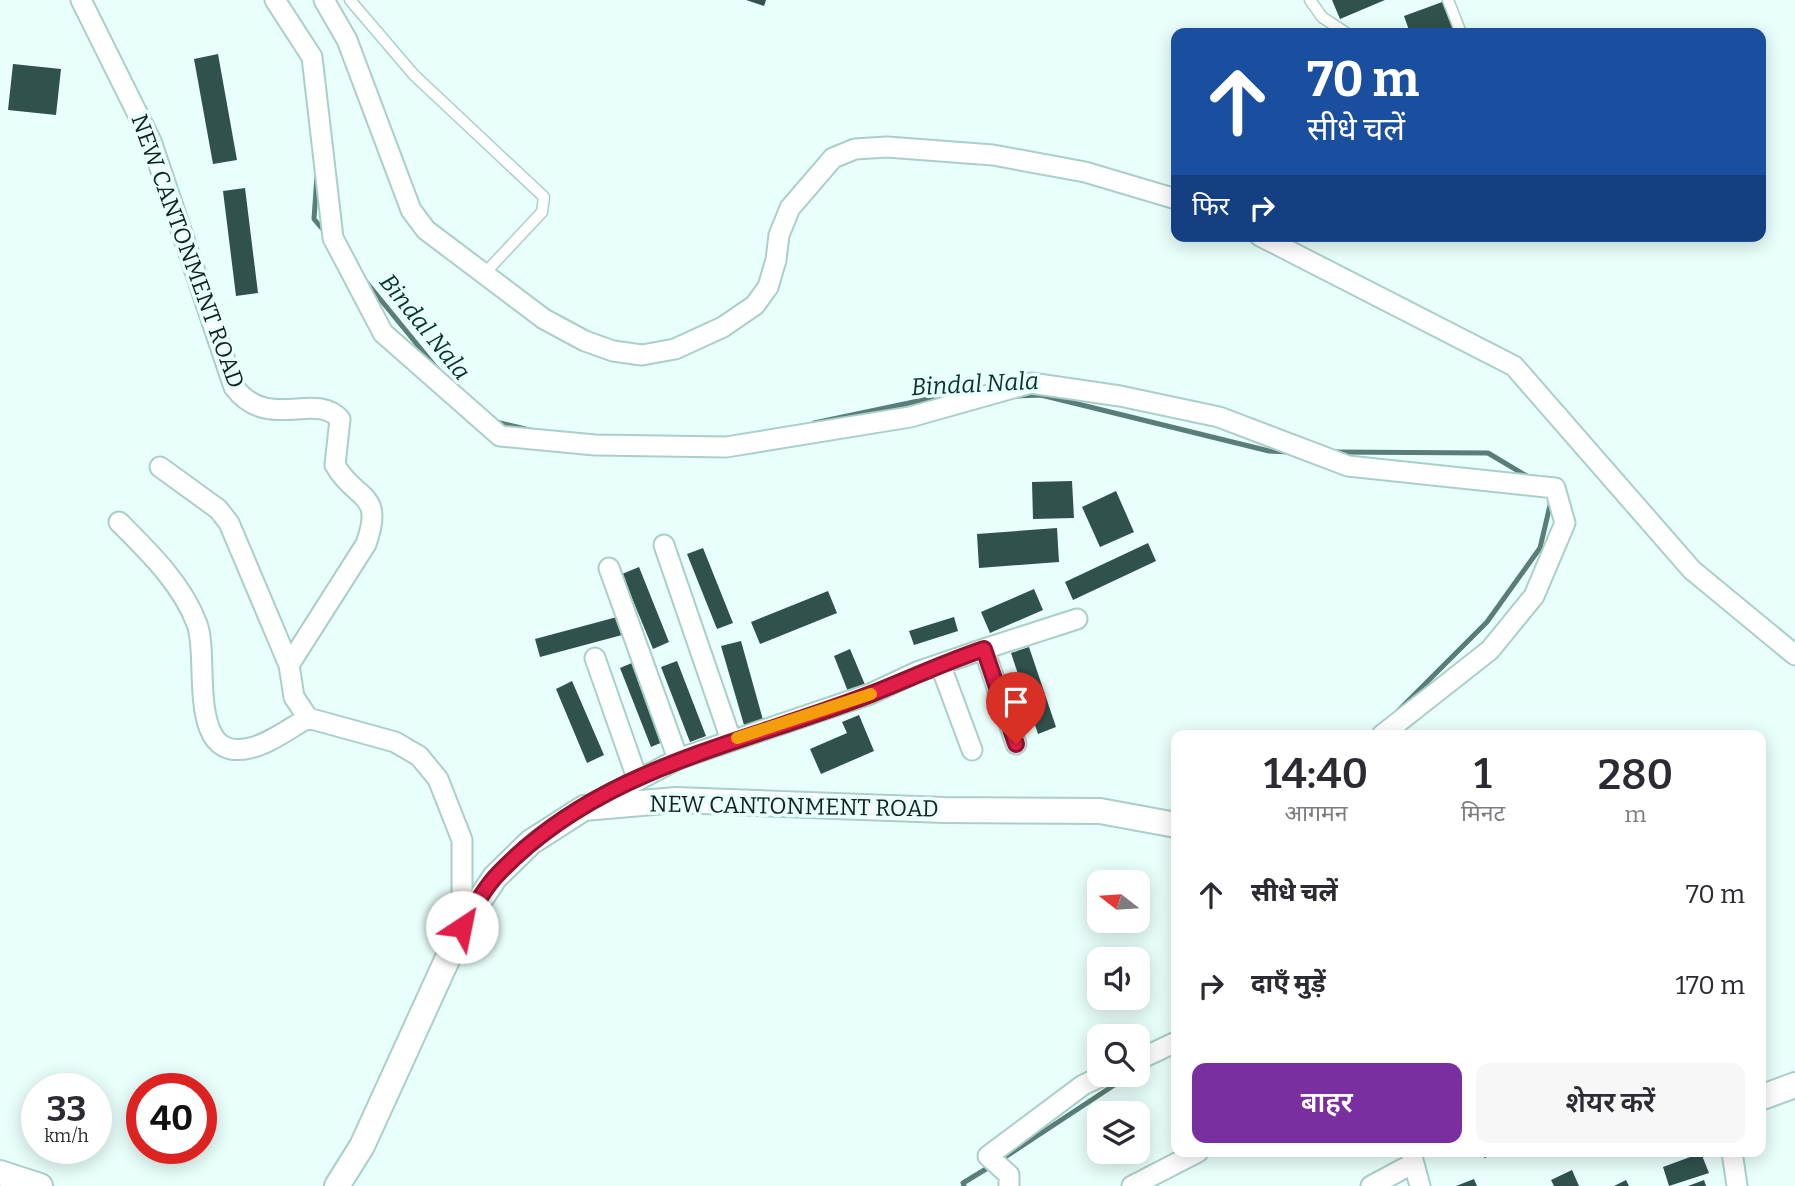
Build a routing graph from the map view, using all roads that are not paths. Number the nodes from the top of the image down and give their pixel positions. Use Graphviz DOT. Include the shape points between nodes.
graph roads {
  1 [pos="81,0"];
  2 [pos="275,0"];
  3 [pos="324,0"];
  4 [pos="350,0"];
  5 [pos="1310,0"];
  6 [pos="1448,0"];
  7 [pos="1338,28"];
  8 [pos="1459,28"];
  9 [pos="1171,198"];
  10 [pos="1272,242"];
  11 [pos="486,272"];
  12 [pos="160,467"];
  13 [pos="118,522"];
  14 [pos="664,545"];
  15 [pos="609,568"];
  16 [pos="1077,619"];
  17 [pos="984,649"];
  18 [pos="1795,655"];
  19 [pos="595,659"];
  20 [pos="940,664"];
  21 [pos="289,665"];
  22 [pos="308,718"];
  23 [pos="1388,730"];
  24 [pos="731,740"];
  25 [pos="1016,744"];
  26 [pos="972,750"];
  27 [pos="678,759"];
  28 [pos="637,778"];
  29 [pos="584,808"];
  30 [pos="1171,824"];
  31 [pos="462,927"];
  32 [pos="1171,1044"];
  33 [pos="1150,1054"];
  34 [pos="1087,1083"];
  35 [pos="1795,1085"];
  36 [pos="1766,1096"];
  37 [pos="1188,1157"];
  38 [pos="1733,1157"];
  39 [pos="1412,1158"];
  40 [pos="0,1173"];
  41 [pos="40,1186"];
  42 [pos="337,1186"];
  43 [pos="1009,1186"];
  44 [pos="1132,1186"];
  45 [pos="1371,1186"];
  46 [pos="1420,1186"];
  47 [pos="1737,1186"];
  1 -- 21 [label="street, NEW CANTONMENT ROAD" via="151,141 234,387 260,409 335,414 341,426 335,465 361,491 372,511 366,544"];
  2 -- 23 [label="street" via="312,57 333,238 383,333 500,436 595,445 726,447 910,418 1031,383 1219,417 1348,466 1555,488 1565,523 1534,596 1490,650"];
  3 -- 11 [label="street" via="347,40 411,210 426,230"];
  4 -- 11 [label="lane" via="414,75 544,197 542,212"];
  5 -- 7 [label="lane" via="1322,17"];
  6 -- 8 [label="lane"];
  9 -- 11 [label="street" via="1085,172 993,155 855,149 833,158 790,208 768,286 755,305 723,327 676,349 642,355 585,341 544,319"];
  10 -- 18 [label="street" via="1514,366 1692,570"];
  12 -- 21 [label="street" via="218,509 229,523"];
  13 -- 22 [label="street" via="188,602 200,637 204,716 217,742 231,749 251,748"];
  14 -- 24 [label="street"];
  15 -- 27 [label="street"];
  16 -- 17 [label="street"];
  17 -- 20 [label="street"];
  17 -- 25 [label="street"];
  19 -- 28 [label="street"];
  20 -- 24 [label="street" via="870,694"];
  20 -- 26 [label="street"];
  21 -- 22 [label="street" via="294,696"];
  22 -- 31 [label="street, NEW CANTONMENT ROAD" via="395,742 419,756 438,779 462,840"];
  24 -- 27 [label="street"];
  27 -- 28 [label="street"];
  28 -- 29 [label="street"];
  29 -- 30 [label="street, NEW CANTONMENT ROAD" via="676,800 1100,811"];
  29 -- 31 [label="street, NEW CANTONMENT ROAD" via="513,859 495,877"];
  31 -- 42 [label="street, NEW CANTONMENT ROAD" via="362,1146"];
  32 -- 33 [label="street"];
  34 -- 43 [label="street" via="988,1156 1009,1175"];
  35 -- 36 [label="street"];
  37 -- 44 [label="street"];
  38 -- 47 [label="street"];
  39 -- 45 [label="street"];
  39 -- 46 [label="street"];
  40 -- 41 [label="street"];
}
